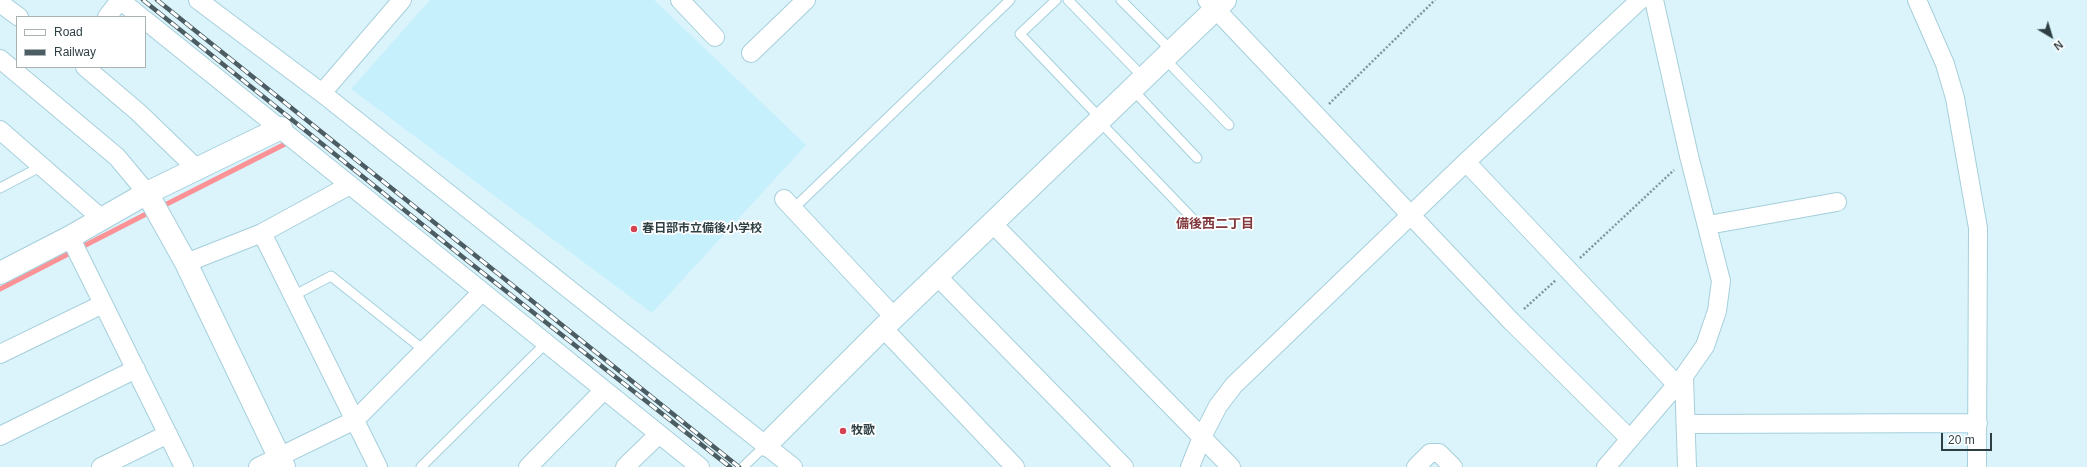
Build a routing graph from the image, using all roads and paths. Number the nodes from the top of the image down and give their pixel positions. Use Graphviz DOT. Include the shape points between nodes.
graph roads {
  1 [pos="120,0"];
  2 [pos="198,0"];
  3 [pos="402,0"];
  4 [pos="680,0"];
  5 [pos="806,0"];
  6 [pos="1010,0"];
  7 [pos="1056,0"];
  8 [pos="1068,0"];
  9 [pos="1121,0"];
  10 [pos="1435,0"];
  11 [pos="1640,0"];
  12 [pos="1654,0"];
  13 [pos="1917,0"];
  14 [pos="0,3"];
  15 [pos="1216,3"];
  16 [pos="18,16"];
  17 [pos="108,16"];
  18 [pos="140,16"];
  19 [pos="146,21"];
  20 [pos="715,37"];
  21 [pos="751,53"];
  22 [pos="1168,55"];
  23 [pos="0,59"];
  24 [pos="86,68"];
  25 [pos="1138,83"];
  26 [pos="322,93"];
  27 [pos="1317,116"];
  28 [pos="1100,120"];
  29 [pos="1229,125"];
  30 [pos="281,128"];
  31 [pos="0,130"];
  32 [pos="1689,156"];
  33 [pos="1197,158"];
  34 [pos="1466,162"];
  35 [pos="42,166"];
  36 [pos="196,168"];
  37 [pos="350,185"];
  38 [pos="0,188"];
  39 [pos="147,193"];
  40 [pos="1837,202"];
  41 [pos="788,204"];
  42 [pos="1412,216"];
  43 [pos="102,219"];
  44 [pos="1193,219"];
  45 [pos="992,223"];
  46 [pos="1708,225"];
  47 [pos="262,232"];
  48 [pos="70,237"];
  49 [pos="186,263"];
  50 [pos="1568,269"];
  51 [pos="0,273"];
  52 [pos="937,276"];
  53 [pos="482,292"];
  54 [pos="293,296"];
  55 [pos="103,304"];
  56 [pos="1512,321"];
  57 [pos="889,322"];
  58 [pos="546,343"];
  59 [pos="425,351"];
  60 [pos="0,354"];
  61 [pos="136,369"];
  62 [pos="1681,380"];
  63 [pos="604,390"];
  64 [pos="355,420"];
  65 [pos="1978,423"];
  66 [pos="1686,424"];
  67 [pos="168,434"];
  68 [pos="659,434"];
  69 [pos="0,436"];
  70 [pos="1202,437"];
  71 [pos="1630,439"];
  72 [pos="766,445"];
  73 [pos="282,462"];
  74 [pos="101,467"];
  75 [pos="184,467"];
  76 [pos="258,467"];
  77 [pos="378,467"];
  78 [pos="421,467"];
  79 [pos="528,467"];
  80 [pos="624,467"];
  81 [pos="700,467"];
  82 [pos="743,467"];
  83 [pos="793,467"];
  84 [pos="1015,467"];
  85 [pos="1124,467"];
  86 [pos="1190,467"];
  87 [pos="1231,467"];
  88 [pos="1416,467"];
  89 [pos="1453,467"];
  90 [pos="1606,467"];
  91 [pos="1688,467"];
  92 [pos="1977,467"];
  1 -- 17 [label="street"];
  1 -- 18 [label="street"];
  2 -- 26 [label="street"];
  3 -- 26 [label="street"];
  4 -- 20 [label="street"];
  5 -- 21 [label="street"];
  6 -- 41 [label="lane"];
  7 -- 28 [label="lane" via="1020,34"];
  8 -- 25 [label="lane"];
  9 -- 22 [label="lane"];
  10 -- 27 [label="path"];
  11 -- 34 [label="street"];
  12 -- 32 [label="street"];
  13 -- 65 [label="street" via="1945,64 1955,98 1978,228"];
  14 -- 16 [label="street"];
  15 -- 22 [label="street"];
  15 -- 27 [label="street"];
  19 -- 30 [label="street"];
  22 -- 25 [label="street"];
  22 -- 29 [label="lane"];
  23 -- 39 [label="street" via="117,157"];
  24 -- 36 [label="street" via="138,112"];
  25 -- 28 [label="street"];
  25 -- 33 [label="lane"];
  26 -- 72 [label="street"];
  27 -- 42 [label="street"];
  28 -- 44 [label="lane"];
  28 -- 45 [label="street"];
  30 -- 36 [label="street"];
  30 -- 37 [label="street"];
  31 -- 35 [label="street"];
  32 -- 46 [label="street"];
  32 -- 50 [label="path"];
  34 -- 42 [label="street"];
  34 -- 50 [label="street"];
  35 -- 38 [label="lane"];
  35 -- 43 [label="street"];
  36 -- 39 [label="street"];
  37 -- 47 [label="street"];
  37 -- 53 [label="street"];
  39 -- 43 [label="street"];
  39 -- 49 [label="street"];
  40 -- 46 [label="street"];
  41 -- 57 [label="street"];
  42 -- 56 [label="street"];
  42 -- 70 [label="street" via="1234,385 1218,406"];
  43 -- 48 [label="street"];
  45 -- 52 [label="street"];
  45 -- 70 [label="street"];
  46 -- 62 [label="street" via="1721,281 1717,311 1705,346"];
  47 -- 49 [label="street"];
  47 -- 54 [label="street"];
  48 -- 51 [label="street"];
  48 -- 55 [label="street"];
  49 -- 73 [label="street"];
  50 -- 56 [label="path"];
  50 -- 62 [label="street"];
  52 -- 57 [label="street"];
  52 -- 85 [label="street"];
  53 -- 58 [label="street"];
  53 -- 59 [label="street"];
  54 -- 59 [label="lane" via="331,276"];
  54 -- 64 [label="street"];
  55 -- 60 [label="street"];
  55 -- 61 [label="street"];
  56 -- 71 [label="street"];
  57 -- 72 [label="street"];
  57 -- 84 [label="street"];
  58 -- 63 [label="street"];
  58 -- 78 [label="lane"];
  59 -- 64 [label="street"];
  61 -- 67 [label="street"];
  61 -- 69 [label="street"];
  62 -- 66 [label="street"];
  62 -- 71 [label="street"];
  63 -- 68 [label="street"];
  63 -- 79 [label="street"];
  64 -- 73 [label="street"];
  64 -- 77 [label="street"];
  65 -- 66 [label="street"];
  65 -- 92 [label="street"];
  66 -- 91 [label="street"];
  67 -- 74 [label="street"];
  67 -- 75 [label="street"];
  68 -- 80 [label="street"];
  68 -- 81 [label="street"];
  70 -- 86 [label="street"];
  70 -- 87 [label="street"];
  71 -- 90 [label="street"];
  72 -- 82 [label="lane"];
  72 -- 83 [label="street"];
  73 -- 76 [label="street"];
  88 -- 89 [label="street" via="1430,453 1439,453"];
}
